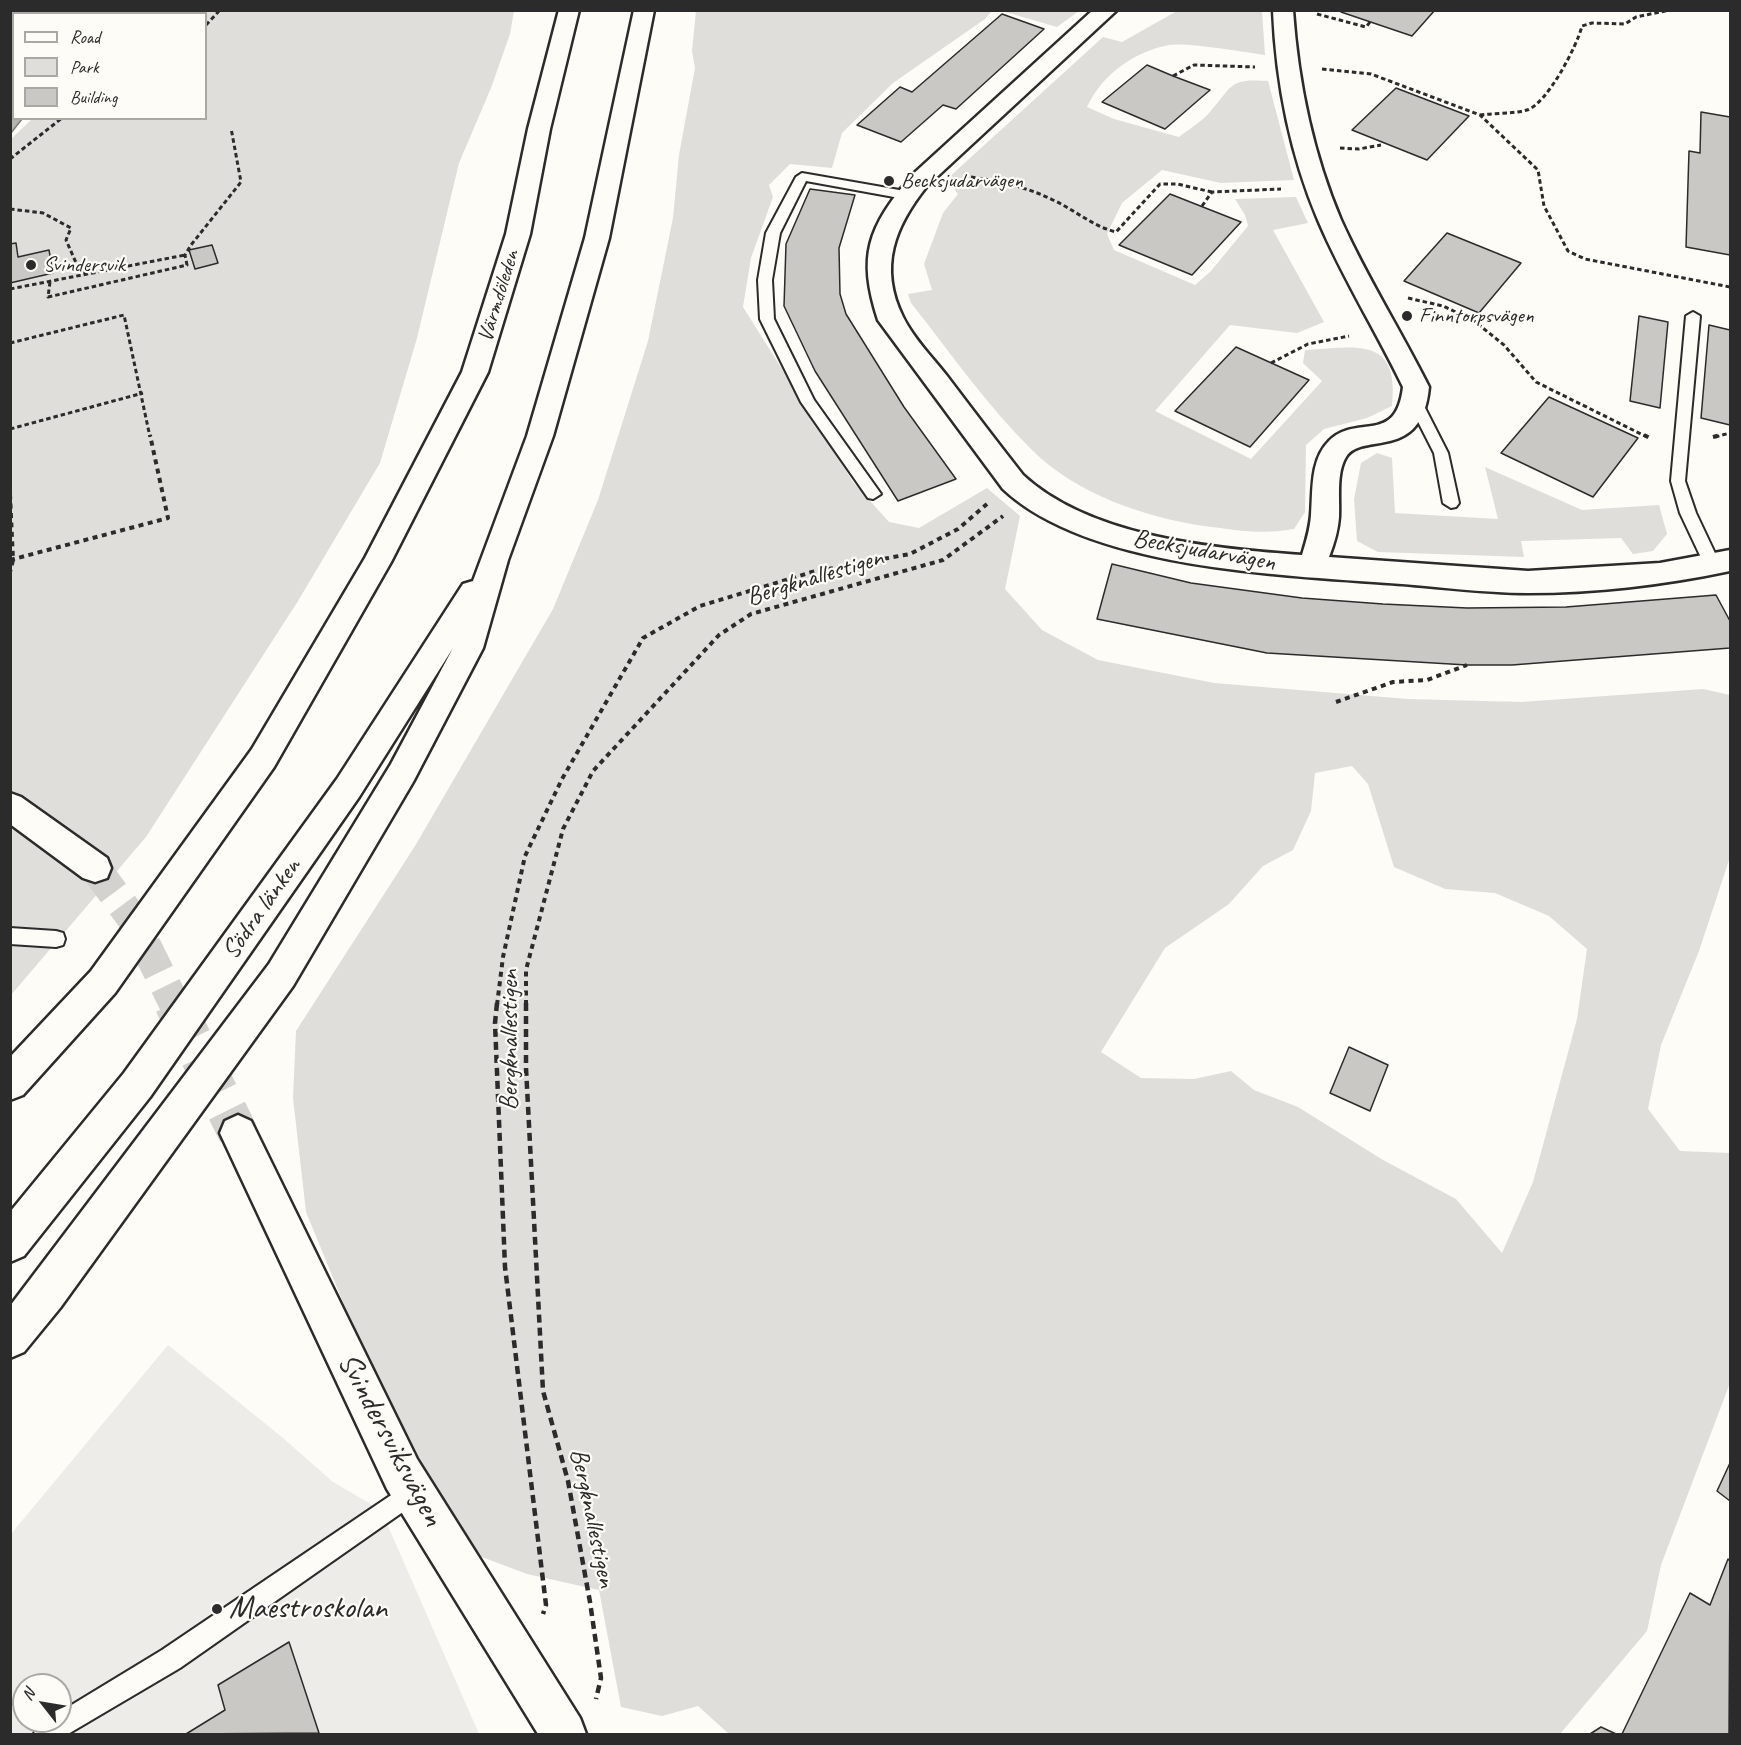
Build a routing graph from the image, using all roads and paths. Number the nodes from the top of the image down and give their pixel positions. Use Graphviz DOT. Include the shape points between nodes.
graph roads {
  1 [pos="220,10"];
  2 [pos="569,10"];
  3 [pos="644,10"];
  4 [pos="1107,10"];
  5 [pos="1283,10"];
  6 [pos="1670,10"];
  7 [pos="1313,13"];
  8 [pos="1370,22"];
  9 [pos="207,24"];
  10 [pos="1288,68"];
  11 [pos="1173,76"];
  12 [pos="1480,115"];
  13 [pos="59,120"];
  14 [pos="231,128"];
  15 [pos="1381,145"];
  16 [pos="1359,149"];
  17 [pos="10,159"];
  18 [pos="975,177"];
  19 [pos="1318,188"];
  20 [pos="1212,192"];
  21 [pos="905,195"];
  22 [pos="1202,206"];
  23 [pos="10,209"];
  24 [pos="185,255"];
  25 [pos="87,274"];
  26 [pos="50,282"];
  27 [pos="1364,287"];
  28 [pos="1731,288"];
  29 [pos="10,289"];
  30 [pos="1693,316"];
  31 [pos="1388,331"];
  32 [pos="10,343"];
  33 [pos="1271,363"];
  34 [pos="143,393"];
  35 [pos="1415,402"];
  36 [pos="10,429"];
  37 [pos="1724,433"];
  38 [pos="1731,433"];
  39 [pos="1679,452"];
  40 [pos="1021,489"];
  41 [pos="10,494"];
  42 [pos="873,494"];
  43 [pos="1451,504"];
  44 [pos="12,560"];
  45 [pos="494,560"];
  46 [pos="1722,564"];
  47 [pos="1312,568"];
  48 [pos="10,572"];
  49 [pos="1467,665"];
  50 [pos="1336,702"];
  51 [pos="10,806"];
  52 [pos="95,868"];
  53 [pos="10,936"];
  54 [pos="56,939"];
  55 [pos="10,1083"];
  56 [pos="238,1132"];
  57 [pos="10,1243"];
  58 [pos="10,1338"];
  59 [pos="412,1492"];
  60 [pos="524,1669"];
  61 [pos="595,1701"];
  62 [pos="46,1734"];
  63 [pos="564,1734"];
  1 -- 9 [label="path"];
  2 -- 55 [label="main road, Värmdöleden" via="518,234 475,372 377,562 263,758 103,982"];
  3 -- 45 [label="main road" via="597,238 540,436"];
  4 -- 21 [label="main road, Becksjudarvägen"];
  5 -- 10 [label="main road"];
  6 -- 12 [label="path" via="1636,17 1625,24 1582,26 1545,96 1528,110"];
  7 -- 8 [label="path" via="1366,27"];
  10 -- 11 [label="path" via="1194,65"];
  10 -- 12 [label="path" via="1371,74"];
  10 -- 19 [label="main road" via="1292,98"];
  12 -- 28 [label="path" via="1538,170 1544,206 1568,251 1585,259"];
  13 -- 17 [label="path"];
  14 -- 24 [label="path" via="241,182 227,204 197,233"];
  15 -- 16 [label="path"];
  18 -- 20 [label="path" via="1040,196 1099,229 1116,231 1160,184"];
  19 -- 20 [label="path"];
  19 -- 27 [label="main road" via="1340,243"];
  20 -- 22 [label="path"];
  21 -- 40 [label="main road, Becksjudarvägen" via="879,255 881,300 897,329"];
  21 -- 42 [label="lane" via="802,177 773,233 765,280 767,319 808,402"];
  23 -- 25 [label="path" via="49,214 66,223 71,228 66,240 77,265"];
  24 -- 25 [label="path"];
  24 -- 26 [label="path" via="187,265 48,297"];
  25 -- 26 [label="path"];
  26 -- 29 [label="path"];
  27 -- 31 [label="main road"];
  27 -- 39 [label="path" via="1443,306 1473,320 1504,345 1536,382"];
  30 -- 39 [label="lane"];
  31 -- 33 [label="path" via="1328,338 1287,350"];
  31 -- 35 [label="main road" via="1416,387"];
  32 -- 34 [label="path" via="124,315"];
  34 -- 36 [label="path"];
  34 -- 44 [label="path" via="168,519"];
  35 -- 43 [label="lane" via="1441,453"];
  35 -- 47 [label="main road" via="1413,409 1386,434 1363,436 1342,445 1330,461 1324,525"];
  37 -- 38 [label="path"];
  39 -- 46 [label="lane" via="1678,481 1688,513"];
  40 -- 47 [label="main road, Becksjudarvägen" via="1055,513 1120,537 1188,552"];
  40 -- 60 [label="path, Bergknallestigen" via="910,554 812,572 700,606 643,638 567,769 525,856 503,957 495,1023 505,1267 546,1605"];
  40 -- 61 [label="path, Bergknallestigen" via="943,560 751,614 719,635 593,771 563,829 526,970 526,1068 543,1391 567,1481 590,1602 601,1678"];
  41 -- 44 [label="path"];
  44 -- 48 [label="path"];
  45 -- 57 [label="main road, Södra länken" via="348,788 144,1076"];
  45 -- 58 [label="main road" via="468,648 402,773 281,975"];
  46 -- 47 [label="main road, Becksjudarvägen" via="1660,574 1528,582"];
  49 -- 50 [label="path" via="1427,680 1393,682"];
  51 -- 52 [label="main road"];
  53 -- 54 [label="lane"];
  56 -- 59 [label="main road, Svindersviksvägen"];
  59 -- 60 [label="main road, Svindersviksvägen"];
  59 -- 62 [label="lane" via="171,1659"];
  60 -- 63 [label="main road, Svindersviksvägen"];
}
